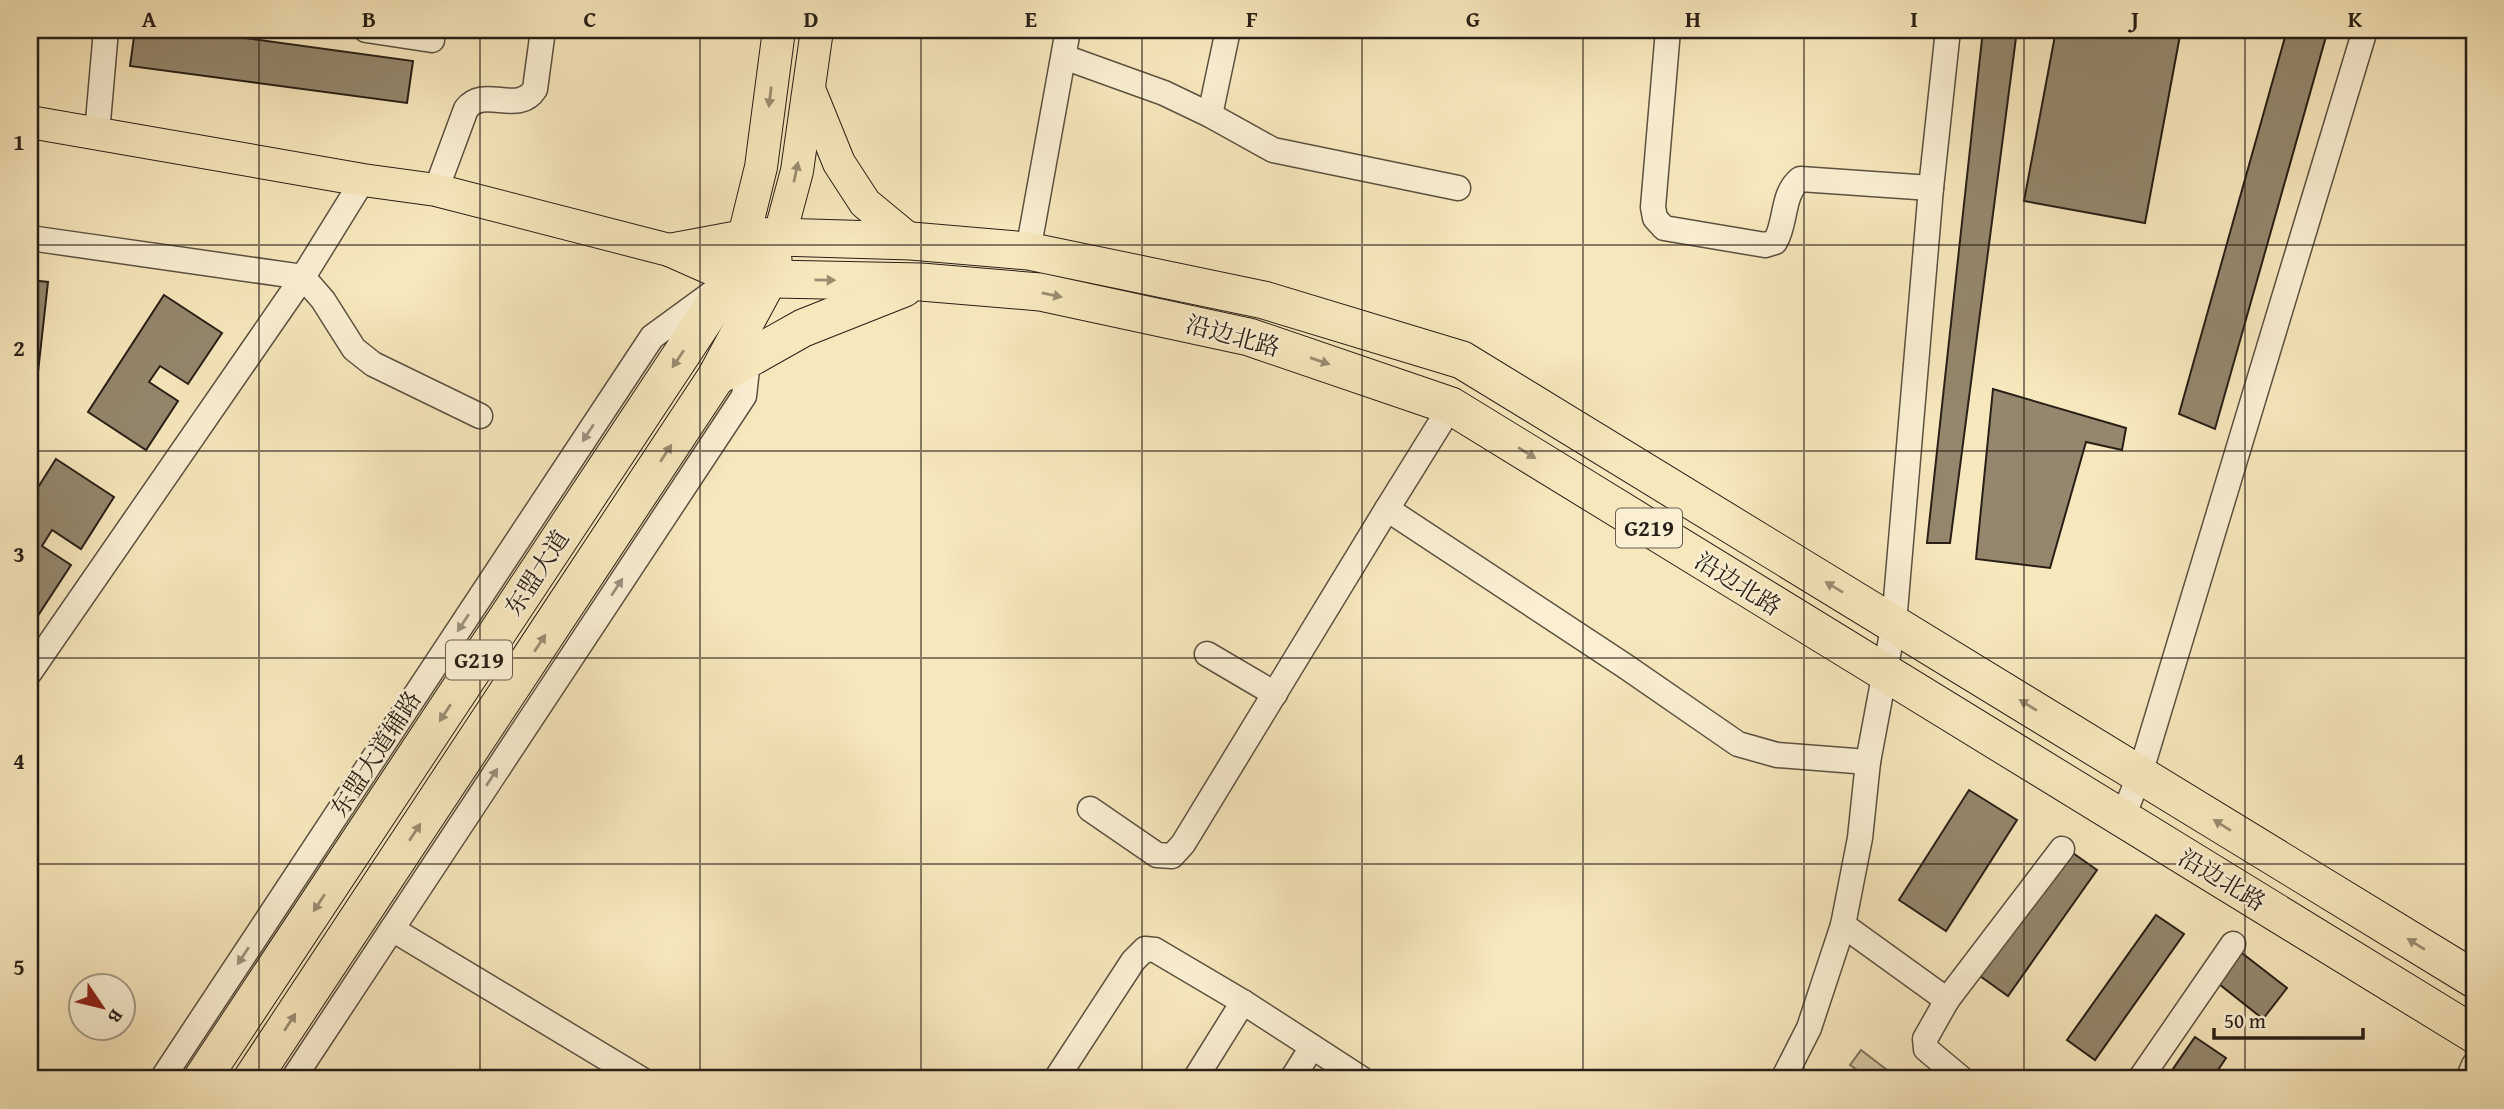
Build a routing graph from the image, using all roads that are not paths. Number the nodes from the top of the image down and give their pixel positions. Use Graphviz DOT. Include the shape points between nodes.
graph roads {
  1 [pos="106,30"];
  2 [pos="366,30"];
  3 [pos="544,30"];
  4 [pos="779,30"];
  5 [pos="817,30"];
  6 [pos="1068,30"];
  7 [pos="1228,30"];
  8 [pos="1668,30"];
  9 [pos="1948,30"];
  10 [pos="2365,30"];
  11 [pos="432,40"];
  12 [pos="1064,57"];
  13 [pos="809,89"];
  14 [pos="1210,115"];
  15 [pos="30,121"];
  16 [pos="97,133"];
  17 [pos="363,180"];
  18 [pos="1458,188"];
  19 [pos="1931,188"];
  20 [pos="436,190"];
  21 [pos="761,237"];
  22 [pos="30,239"];
  23 [pos="911,242"];
  24 [pos="669,250"];
  25 [pos="1028,251"];
  26 [pos="303,277"];
  27 [pos="750,279"];
  28 [pos="922,282"];
  29 [pos="731,369"];
  30 [pos="1451,406"];
  31 [pos="480,416"];
  32 [pos="1387,509"];
  33 [pos="1894,623"];
  34 [pos="1207,654"];
  35 [pos="30,672"];
  36 [pos="1885,674"];
  37 [pos="1275,694"];
  38 [pos="1868,762"];
  39 [pos="2140,774"];
  40 [pos="1090,809"];
  41 [pos="2122,819"];
  42 [pos="2062,849"];
  43 [pos="1843,925"];
  44 [pos="392,929"];
  45 [pos="2233,944"];
  46 [pos="2474,979"];
  47 [pos="1947,1000"];
  48 [pos="1243,1002"];
  49 [pos="2474,1034"];
  50 [pos="1312,1047"];
  51 [pos="2474,1065"];
  52 [pos="162,1079"];
  53 [pos="202,1079"];
  54 [pos="252,1079"];
  55 [pos="293,1079"];
  56 [pos="641,1079"];
  57 [pos="1056,1079"];
  58 [pos="1195,1079"];
  59 [pos="1292,1079"];
  60 [pos="1362,1079"];
  61 [pos="1783,1079"];
  62 [pos="1962,1079"];
  63 [pos="2140,1079"];
  64 [pos="2468,1079"];
  1 -- 16 [label="street"];
  2 -- 11 [label="street"];
  3 -- 20 [label="street" via="535,89 520,102 478,98 471,103"];
  4 -- 21 [label="main road, 东盟大道, one-way" via="761,167"];
  5 -- 13 [label="main road, 东盟大道"];
  6 -- 12 [label="street"];
  7 -- 14 [label="street"];
  8 -- 19 [label="street" via="1653,207 1664,229 1765,245 1775,242 1782,231 1792,185 1800,179"];
  9 -- 19 [label="street"];
  10 -- 39 [label="street"];
  12 -- 14 [label="street"];
  12 -- 25 [label="street"];
  21 -- 13 [label="main road, 东盟大道, one-way" via="797,172"];
  13 -- 23 [label="main road" via="839,163 865,203"];
  14 -- 18 [label="street" via="1272,150"];
  15 -- 16 [label="main road"];
  16 -- 17 [label="main road"];
  17 -- 20 [label="main road"];
  17 -- 26 [label="street"];
  19 -- 33 [label="street"];
  20 -- 24 [label="main road"];
  21 -- 23 [label="highway, 沿边北路 / G219"];
  21 -- 24 [label="main road"];
  21 -- 27 [label="highway, 东盟大道 / G219"];
  22 -- 26 [label="street"];
  23 -- 25 [label="highway, 沿边北路 / G219"];
  24 -- 27 [label="main road"];
  33 -- 25 [label="highway, 沿边北路 / G219, one-way" via="1462,360 1264,300"];
  26 -- 31 [label="street" via="354,349 373,364"];
  26 -- 35 [label="street"];
  27 -- 28 [label="highway, 沿边北路 / G219, one-way"];
  27 -- 29 [label="highway, 东盟大道 / G219"];
  27 -- 52 [label="street, 东盟大道辅路, one-way" via="652,337"];
  27 -- 53 [label="highway, 东盟大道 / G219, one-way"];
  28 -- 29 [label="highway" via="803,328"];
  28 -- 30 [label="highway, 沿边北路 / G219, one-way" via="1040,292 1249,337"];
  44 -- 29 [label="street, one-way" via="744,396"];
  54 -- 29 [label="highway, 东盟大道 / G219, one-way"];
  30 -- 32 [label="street"];
  30 -- 36 [label="highway, 沿边北路 / G219, one-way"];
  32 -- 37 [label="street"];
  32 -- 38 [label="street" via="1738,744 1777,755"];
  33 -- 36 [label="street"];
  39 -- 33 [label="highway, 沿边北路 / G219, one-way"];
  34 -- 37 [label="street"];
  36 -- 38 [label="street"];
  36 -- 41 [label="highway, 沿边北路 / G219"];
  37 -- 40 [label="street" via="1172,856 1157,855"];
  38 -- 43 [label="street" via="1860,838"];
  39 -- 41 [label="street"];
  46 -- 39 [label="highway, 沿边北路 / G219, one-way"];
  41 -- 49 [label="highway, 沿边北路 / G219"];
  42 -- 47 [label="street"];
  43 -- 47 [label="street"];
  43 -- 61 [label="street" via="1809,1028"];
  44 -- 55 [label="street"];
  44 -- 56 [label="street"];
  45 -- 63 [label="street"];
  47 -- 62 [label="street" via="1925,1040 1926,1049"];
  48 -- 50 [label="street"];
  48 -- 57 [label="street" via="1155,950 1145,949"];
  48 -- 58 [label="street"];
  50 -- 59 [label="street"];
  50 -- 60 [label="street"];
  51 -- 64 [label="street"];
}
